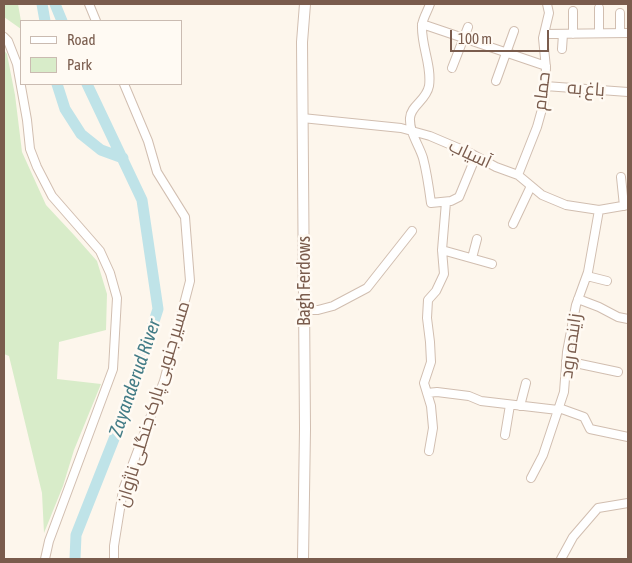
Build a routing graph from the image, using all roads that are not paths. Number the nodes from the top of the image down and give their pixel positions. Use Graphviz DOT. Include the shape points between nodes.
graph roads {
  1 [pos="89,4"];
  2 [pos="305,4"];
  3 [pos="430,4"];
  4 [pos="547,4"];
  5 [pos="599,8"];
  6 [pos="573,11"];
  7 [pos="620,13"];
  8 [pos="96,20"];
  9 [pos="422,24"];
  10 [pos="468,27"];
  11 [pos="514,31"];
  12 [pos="599,33"];
  13 [pos="624,33"];
  14 [pos="544,34"];
  15 [pos="563,34"];
  16 [pos="572,34"];
  17 [pos="4,37"];
  18 [pos="464,38"];
  19 [pos="562,49"];
  20 [pos="506,52"];
  21 [pos="546,66"];
  22 [pos="452,68"];
  23 [pos="20,81"];
  24 [pos="496,81"];
  25 [pos="21,85"];
  26 [pos="124,85"];
  27 [pos="545,86"];
  28 [pos="628,92"];
  29 [pos="302,118"];
  30 [pos="412,132"];
  31 [pos="476,156"];
  32 [pos="518,176"];
  33 [pos="621,177"];
  34 [pos="530,186"];
  35 [pos="446,202"];
  36 [pos="626,206"];
  37 [pos="599,210"];
  38 [pos="513,224"];
  39 [pos="412,231"];
  40 [pos="477,239"];
  41 [pos="442,250"];
  42 [pos="472,258"];
  43 [pos="492,264"];
  44 [pos="587,276"];
  45 [pos="608,282"];
  46 [pos="578,299"];
  47 [pos="304,310"];
  48 [pos="628,319"];
  49 [pos="566,361"];
  50 [pos="618,372"];
  51 [pos="526,383"];
  52 [pos="426,393"];
  53 [pos="510,405"];
  54 [pos="520,406"];
  55 [pos="558,409"];
  56 [pos="505,435"];
  57 [pos="628,437"];
  58 [pos="429,451"];
  59 [pos="531,478"];
  60 [pos="628,503"];
  61 [pos="45,559"];
  62 [pos="114,559"];
  63 [pos="303,559"];
  64 [pos="561,559"];
  1 -- 8 [label="street"];
  2 -- 29 [label="street, Bagh Ferdows"];
  3 -- 9 [label="street"];
  4 -- 14 [label="street, حمام" via="549,14"];
  5 -- 12 [label="street"];
  6 -- 16 [label="street"];
  7 -- 13 [label="street"];
  9 -- 18 [label="street"];
  9 -- 30 [label="street" via="430,67 424,99 413,109 410,118"];
  10 -- 18 [label="street"];
  11 -- 20 [label="street"];
  12 -- 13 [label="street"];
  12 -- 16 [label="street"];
  14 -- 15 [label="street"];
  14 -- 21 [label="street, حمام"];
  15 -- 16 [label="street"];
  15 -- 19 [label="street"];
  17 -- 23 [label="street" via="17,64"];
  18 -- 20 [label="street"];
  18 -- 22 [label="street"];
  20 -- 21 [label="street"];
  20 -- 24 [label="street"];
  21 -- 27 [label="street, حمام"];
  25 -- 61 [label="street" via="30,149 36,167 52,196 100,251 117,298 113,369"];
  26 -- 62 [label="street, مسیر جنوبی پارک جنگلی ناژوان" via="157,172 185,217 190,281 164,381 124,490"];
  27 -- 28 [label="street, باغ به"];
  27 -- 32 [label="street, حمام" via="544,102"];
  29 -- 30 [label="street, آسیاب"];
  29 -- 47 [label="street, Bagh Ferdows"];
  30 -- 31 [label="street, آسیاب" via="430,136"];
  30 -- 35 [label="street" via="422,155 431,203"];
  31 -- 32 [label="street, آسیاب"];
  31 -- 35 [label="street" via="459,197"];
  32 -- 34 [label="street, آسیاب"];
  33 -- 36 [label="street"];
  34 -- 37 [label="street, آسیاب" via="566,205"];
  34 -- 38 [label="street"];
  35 -- 41 [label="street"];
  36 -- 37 [label="street, آسیاب"];
  37 -- 44 [label="street, زاینده رود"];
  39 -- 47 [label="street" via="367,288 333,306"];
  40 -- 42 [label="street"];
  41 -- 42 [label="street"];
  41 -- 52 [label="street" via="444,274 428,300 431,362 424,383"];
  42 -- 43 [label="street"];
  44 -- 45 [label="street"];
  44 -- 46 [label="street, زاینده رود"];
  46 -- 48 [label="street"];
  46 -- 49 [label="street, زاینده رود"];
  47 -- 63 [label="street, Bagh Ferdows"];
  49 -- 50 [label="street"];
  49 -- 55 [label="street, زاینده رود" via="564,392"];
  51 -- 54 [label="street"];
  52 -- 53 [label="street" via="469,396"];
  52 -- 58 [label="street" via="433,428"];
  53 -- 54 [label="street"];
  53 -- 56 [label="street"];
  54 -- 55 [label="street"];
  55 -- 57 [label="street" via="584,417 590,428"];
  55 -- 59 [label="street, زاینده رود" via="543,455"];
  60 -- 64 [label="street" via="598,508 573,537"];
}
